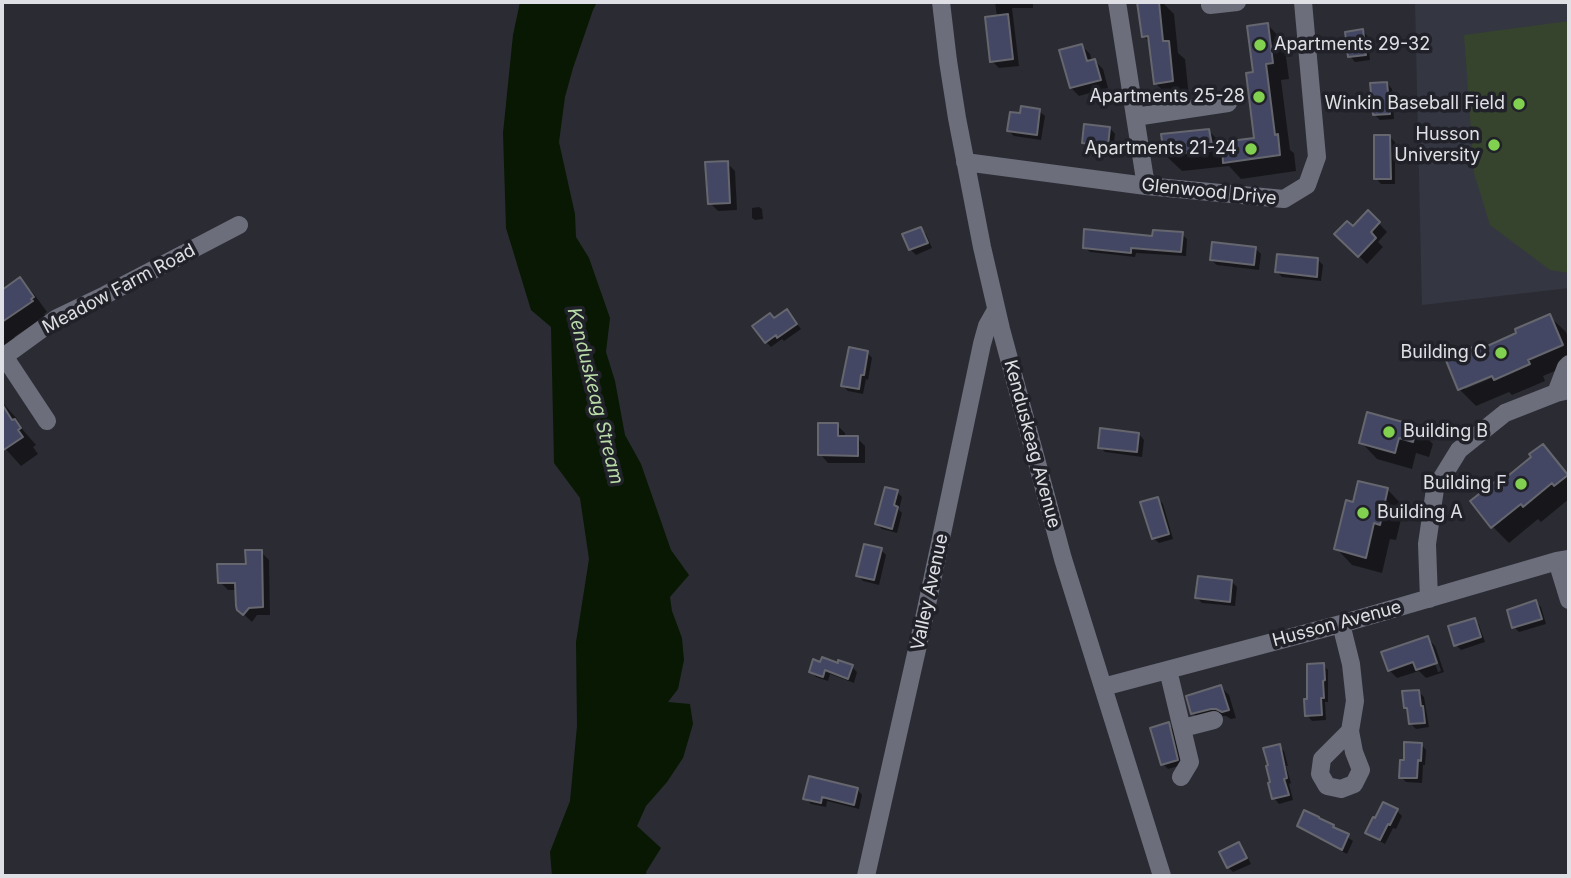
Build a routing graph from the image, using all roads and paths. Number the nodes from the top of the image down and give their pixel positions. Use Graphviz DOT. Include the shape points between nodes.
graph roads {
  1 [pos="942,2"];
  2 [pos="1117,2"];
  3 [pos="1237,2"];
  4 [pos="1303,2"];
  5 [pos="1210,5"];
  6 [pos="1228,103"];
  7 [pos="1135,117"];
  8 [pos="965,162"];
  9 [pos="1146,186"];
  10 [pos="239,225"];
  11 [pos="996,310"];
  12 [pos="3,357"];
  13 [pos="1569,364"];
  14 [pos="1563,391"];
  15 [pos="47,421"];
  16 [pos="1563,560"];
  17 [pos="1429,598"];
  18 [pos="1569,600"];
  19 [pos="1341,624"];
  20 [pos="1168,670"];
  21 [pos="1103,687"];
  22 [pos="1214,720"];
  23 [pos="1183,728"];
  24 [pos="1350,732"];
  25 [pos="1181,777"];
  26 [pos="866,876"];
  27 [pos="1161,876"];
  1 -- 8 [label="street, Kenduskeag Avenue"];
  2 -- 7 [label="street"];
  3 -- 5 [label="street"];
  4 -- 9 [label="street, Glenwood Drive" via="1317,157 1307,185 1284,200"];
  6 -- 7 [label="street"];
  7 -- 9 [label="street"];
  8 -- 9 [label="street, Glenwood Drive"];
  8 -- 11 [label="street, Kenduskeag Avenue"];
  10 -- 12 [label="street, Meadow Farm Road" via="57,318"];
  11 -- 21 [label="street, Kenduskeag Avenue" via="1063,559"];
  11 -- 26 [label="street, Valley Avenue" via="982,344"];
  12 -- 15 [label="street"];
  13 -- 14 [label="street"];
  14 -- 17 [label="street" via="1505,413 1459,450 1435,489 1426,544"];
  16 -- 17 [label="street, Husson Avenue"];
  16 -- 18 [label="street"];
  17 -- 19 [label="street, Husson Avenue"];
  19 -- 20 [label="street, Husson Avenue"];
  19 -- 24 [label="street" via="1355,701"];
  20 -- 21 [label="street, Husson Avenue"];
  20 -- 23 [label="street"];
  21 -- 27 [label="street, Kenduskeag Avenue"];
  22 -- 23 [label="street"];
  23 -- 25 [label="street" via="1190,762"];
}
